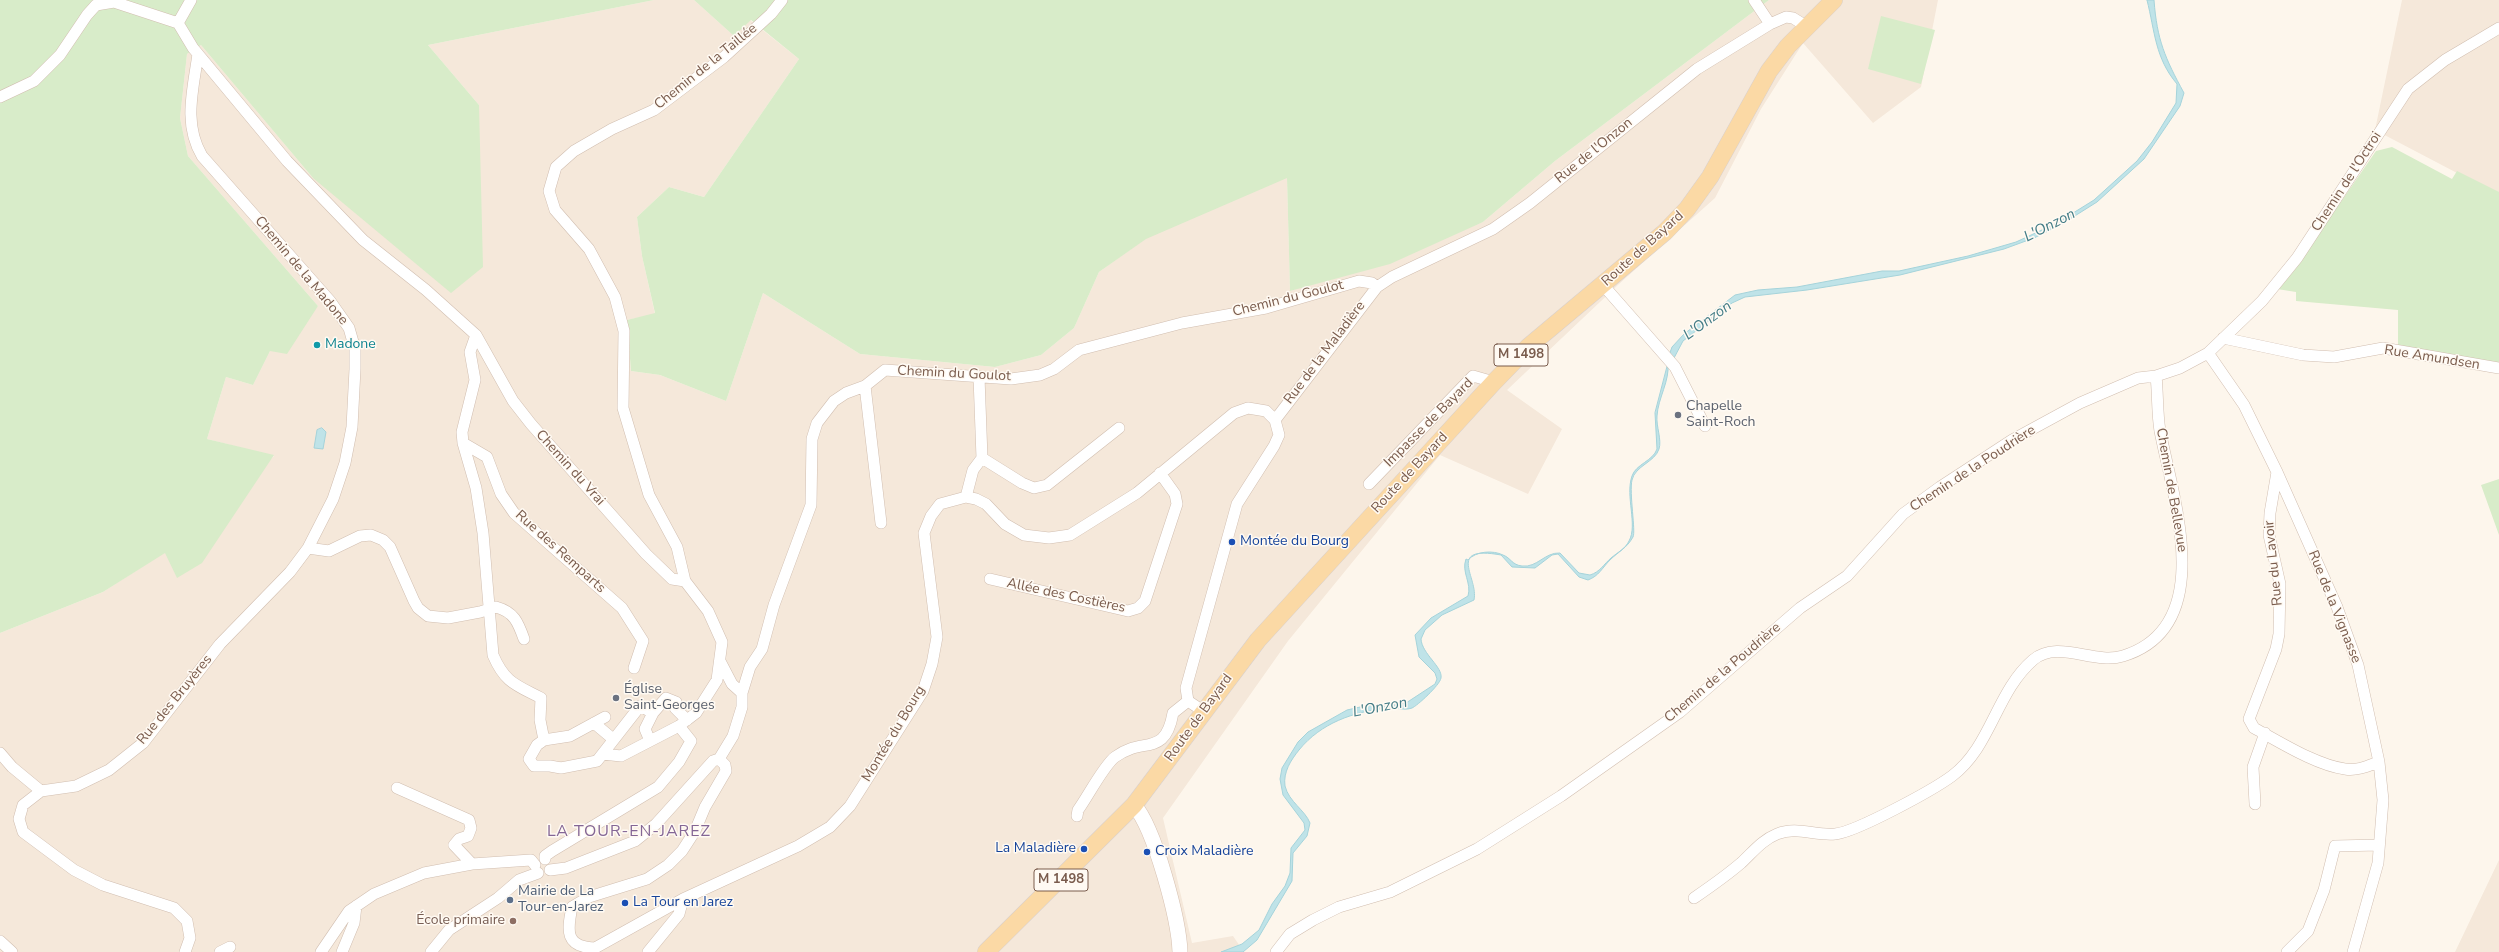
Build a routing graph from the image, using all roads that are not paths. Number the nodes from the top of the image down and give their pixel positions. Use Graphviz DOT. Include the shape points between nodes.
graph roads {
  1 [pos="191,0"];
  2 [pos="782,0"];
  3 [pos="1754,0"];
  4 [pos="1834,0"];
  5 [pos="178,23"];
  6 [pos="1770,24"];
  7 [pos="1806,26"];
  8 [pos="2499,28"];
  9 [pos="198,54"];
  10 [pos="0,97"];
  11 [pos="1602,284"];
  12 [pos="1377,287"];
  13 [pos="476,336"];
  14 [pos="2223,338"];
  15 [pos="2208,353"];
  16 [pos="2499,368"];
  17 [pos="2156,376"];
  18 [pos="979,377"];
  19 [pos="1494,382"];
  20 [pos="865,386"];
  21 [pos="1275,420"];
  22 [pos="1705,426"];
  23 [pos="1119,428"];
  24 [pos="463,443"];
  25 [pos="982,458"];
  26 [pos="2277,472"];
  27 [pos="1160,474"];
  28 [pos="1369,484"];
  29 [pos="966,497"];
  30 [pos="881,523"];
  31 [pos="308,548"];
  32 [pos="990,579"];
  33 [pos="685,581"];
  34 [pos="488,608"];
  35 [pos="524,639"];
  36 [pos="720,661"];
  37 [pos="634,668"];
  38 [pos="742,693"];
  39 [pos="1188,701"];
  40 [pos="1203,712"];
  41 [pos="653,713"];
  42 [pos="605,717"];
  43 [pos="594,723"];
  44 [pos="683,723"];
  45 [pos="2265,733"];
  46 [pos="614,739"];
  47 [pos="544,740"];
  48 [pos="650,741"];
  49 [pos="0,753"];
  50 [pos="603,754"];
  51 [pos="719,759"];
  52 [pos="2379,762"];
  53 [pos="397,788"];
  54 [pos="41,791"];
  55 [pos="2255,804"];
  56 [pos="1134,805"];
  57 [pos="1077,816"];
  58 [pos="2380,845"];
  59 [pos="472,864"];
  60 [pos="548,864"];
  61 [pos="537,869"];
  62 [pos="1694,898"];
  63 [pos="683,899"];
  64 [pos="356,906"];
  65 [pos="0,941"];
  66 [pos="230,947"];
  67 [pos="12,952"];
  68 [pos="185,952"];
  69 [pos="220,952"];
  70 [pos="321,952"];
  71 [pos="342,952"];
  72 [pos="431,952"];
  73 [pos="648,952"];
  74 [pos="986,952"];
  75 [pos="1180,952"];
  76 [pos="1276,952"];
  77 [pos="2287,952"];
  78 [pos="2353,952"];
  1 -- 5 [label="street"];
  2 -- 33 [label="street, Chemin de la Taillée" via="771,14 724,57 654,110 612,129 574,151 556,167 549,191 555,210 589,249 615,296 624,331 623,408 649,495 677,547"];
  3 -- 6 [label="street"];
  4 -- 7 [label="main road, Route de Bayard / M 1498"];
  5 -- 9 [label="street, Chemin du Vrai"];
  5 -- 10 [label="street" via="114,2 96,5 60,55 34,81"];
  6 -- 7 [label="street, Rue de l'Onzon" via="1786,17"];
  6 -- 12 [label="street, Rue de l'Onzon" via="1697,69 1530,203 1493,229 1392,277"];
  7 -- 11 [label="main road, Route de Bayard / M 1498" via="1770,71 1710,177 1687,209 1665,232"];
  8 -- 14 [label="street, Chemin de l'Octroi" via="2445,60 2408,89 2298,258 2262,300"];
  9 -- 13 [label="street, Chemin du Vrai" via="287,161 363,240 426,290"];
  9 -- 31 [label="street, Chemin de la Madone" via="190,123 196,146 202,156 330,301 349,328 354,349 350,444 333,499"];
  11 -- 19 [label="main road, Route de Bayard / M 1498" via="1528,347"];
  11 -- 22 [label="street" via="1675,367"];
  12 -- 18 [label="street, Chemin du Goulot" via="1372,283 1359,281 1266,308 1182,323 1079,350 1054,369 1040,375 1012,379"];
  12 -- 21 [label="street, Rue de la Maladière"];
  13 -- 24 [label="street" via="470,346 475,380 463,423"];
  13 -- 33 [label="street, Chemin du Vrai" via="513,401 531,424 646,554 672,579"];
  14 -- 15 [label="street, Chemin de l'Octroi"];
  14 -- 16 [label="street, Rue Amundsen" via="2303,355 2334,358 2384,348"];
  15 -- 17 [label="street" via="2180,368"];
  15 -- 26 [label="street, Rue de la Vignasse" via="2244,405"];
  17 -- 62 [label="street, Chemin de Bellevue" via="2160,428 2181,530 2183,562 2181,589 2160,633 2123,656 2103,658 2046,652 2021,673 1968,762 1951,777 1862,825 1836,834 1790,830 1777,834 1762,843 1724,877"];
  17 -- 76 [label="street, Chemin de la Poudrière" via="2138,378 2080,403 2012,440 1940,487 1903,514 1846,576 1800,608 1680,712 1561,796 1477,849 1390,892 1339,907 1313,920 1290,934"];
  18 -- 20 [label="street, Chemin du Goulot" via="885,370"];
  18 -- 25 [label="street"];
  19 -- 28 [label="street, Impasse de Bayard" via="1473,376"];
  19 -- 40 [label="main road, Route de Bayard / M 1498" via="1258,640"];
  20 -- 30 [label="street"];
  20 -- 38 [label="street, Chemin du Goulot" via="834,401 817,423 812,439 810,505 774,605 762,649 750,667"];
  21 -- 27 [label="street" via="1266,411 1248,408 1234,413"];
  21 -- 39 [label="street" via="1279,435 1237,504 1186,688"];
  23 -- 25 [label="street" via="1047,485 1034,488"];
  24 -- 34 [label="street" via="476,488 483,534"];
  24 -- 37 [label="street, Rue des Remparts" via="487,457 501,494 514,513 622,608 643,641"];
  25 -- 29 [label="street" via="973,470"];
  26 -- 45 [label="street, Rue du Lavoir" via="2269,535 2280,584 2279,634 2276,649 2249,719 2254,728"];
  26 -- 52 [label="street, Rue de la Vignasse" via="2337,608 2358,665"];
  27 -- 29 [label="street" via="1137,493 1070,536 1049,538 1024,535 1005,524 986,504"];
  27 -- 32 [label="street, Allée des Costières" via="1175,494 1177,504 1145,601 1138,608 1128,611"];
  29 -- 63 [label="street, Montée du Bourg" via="940,504 931,516 924,533 937,637 923,691 850,806 830,827 798,846"];
  31 -- 34 [label="street" via="329,551 360,536 370,535 383,540 390,547 414,601 428,616 448,618"];
  31 -- 54 [label="street, Rue des Bruyères" via="290,572 220,644 143,743 109,770 76,786"];
  33 -- 36 [label="street" via="718,629 722,642"];
  34 -- 35 [label="street" via="496,607 509,612 517,621"];
  34 -- 47 [label="street" via="493,655 500,672 515,684 541,698 540,720"];
  36 -- 38 [label="street" via="732,684"];
  36 -- 44 [label="street" via="717,680 696,713"];
  38 -- 51 [label="street, Chemin du Goulot" via="742,707 733,736"];
  39 -- 40 [label="street"];
  39 -- 57 [label="street" via="1173,713 1170,729 1161,741 1131,749 1114,758 1078,810"];
  40 -- 56 [label="main road, Route de Bayard / M 1498"];
  41 -- 44 [label="street" via="666,698 676,702 675,708"];
  41 -- 46 [label="street" via="640,706"];
  41 -- 48 [label="street" via="645,729"];
  42 -- 43 [label="street"];
  43 -- 46 [label="street"];
  43 -- 47 [label="street" via="570,736"];
  44 -- 48 [label="street"];
  44 -- 60 [label="street" via="691,741 679,762 658,786 544,856"];
  45 -- 52 [label="street, Rue du Lavoir" via="2327,764 2346,769 2362,768"];
  45 -- 55 [label="street" via="2253,767"];
  46 -- 50 [label="street"];
  47 -- 50 [label="street" via="536,745 529,759 534,766 561,768 597,761"];
  48 -- 50 [label="street" via="621,756"];
  49 -- 54 [label="street" via="12,767"];
  51 -- 60 [label="street" via="713,761 656,824 635,841 566,868"];
  51 -- 63 [label="street, Montée du Bourg" via="726,765 726,771 682,851 668,865 647,879 589,898 572,907 567,928 572,942 582,948 595,948"];
  52 -- 58 [label="street, Rue de la Vignasse" via="2383,800"];
  53 -- 59 [label="street" via="469,820 471,828 468,836 459,839 454,846"];
  54 -- 68 [label="street, Rue des Bruyères" via="23,805 19,819 23,832 74,870 103,885 174,908 187,921 190,938"];
  56 -- 74 [label="main road, Route de Bayard / M 1498"];
  56 -- 75 [label="main road" via="1145,823 1170,896 1180,935"];
  58 -- 77 [label="street" via="2335,846 2324,890 2308,931"];
  58 -- 78 [label="street, Rue de la Vignasse" via="2378,863"];
  59 -- 61 [label="street" via="531,860"];
  59 -- 64 [label="street" via="424,873 374,894"];
  60 -- 61 [label="street" via="537,861"];
  61 -- 72 [label="street" via="449,930"];
  63 -- 73 [label="street" via="678,914"];
  64 -- 70 [label="street" via="349,911"];
  64 -- 71 [label="street" via="354,923"];
  65 -- 67 [label="street"];
  66 -- 69 [label="street"];
}
